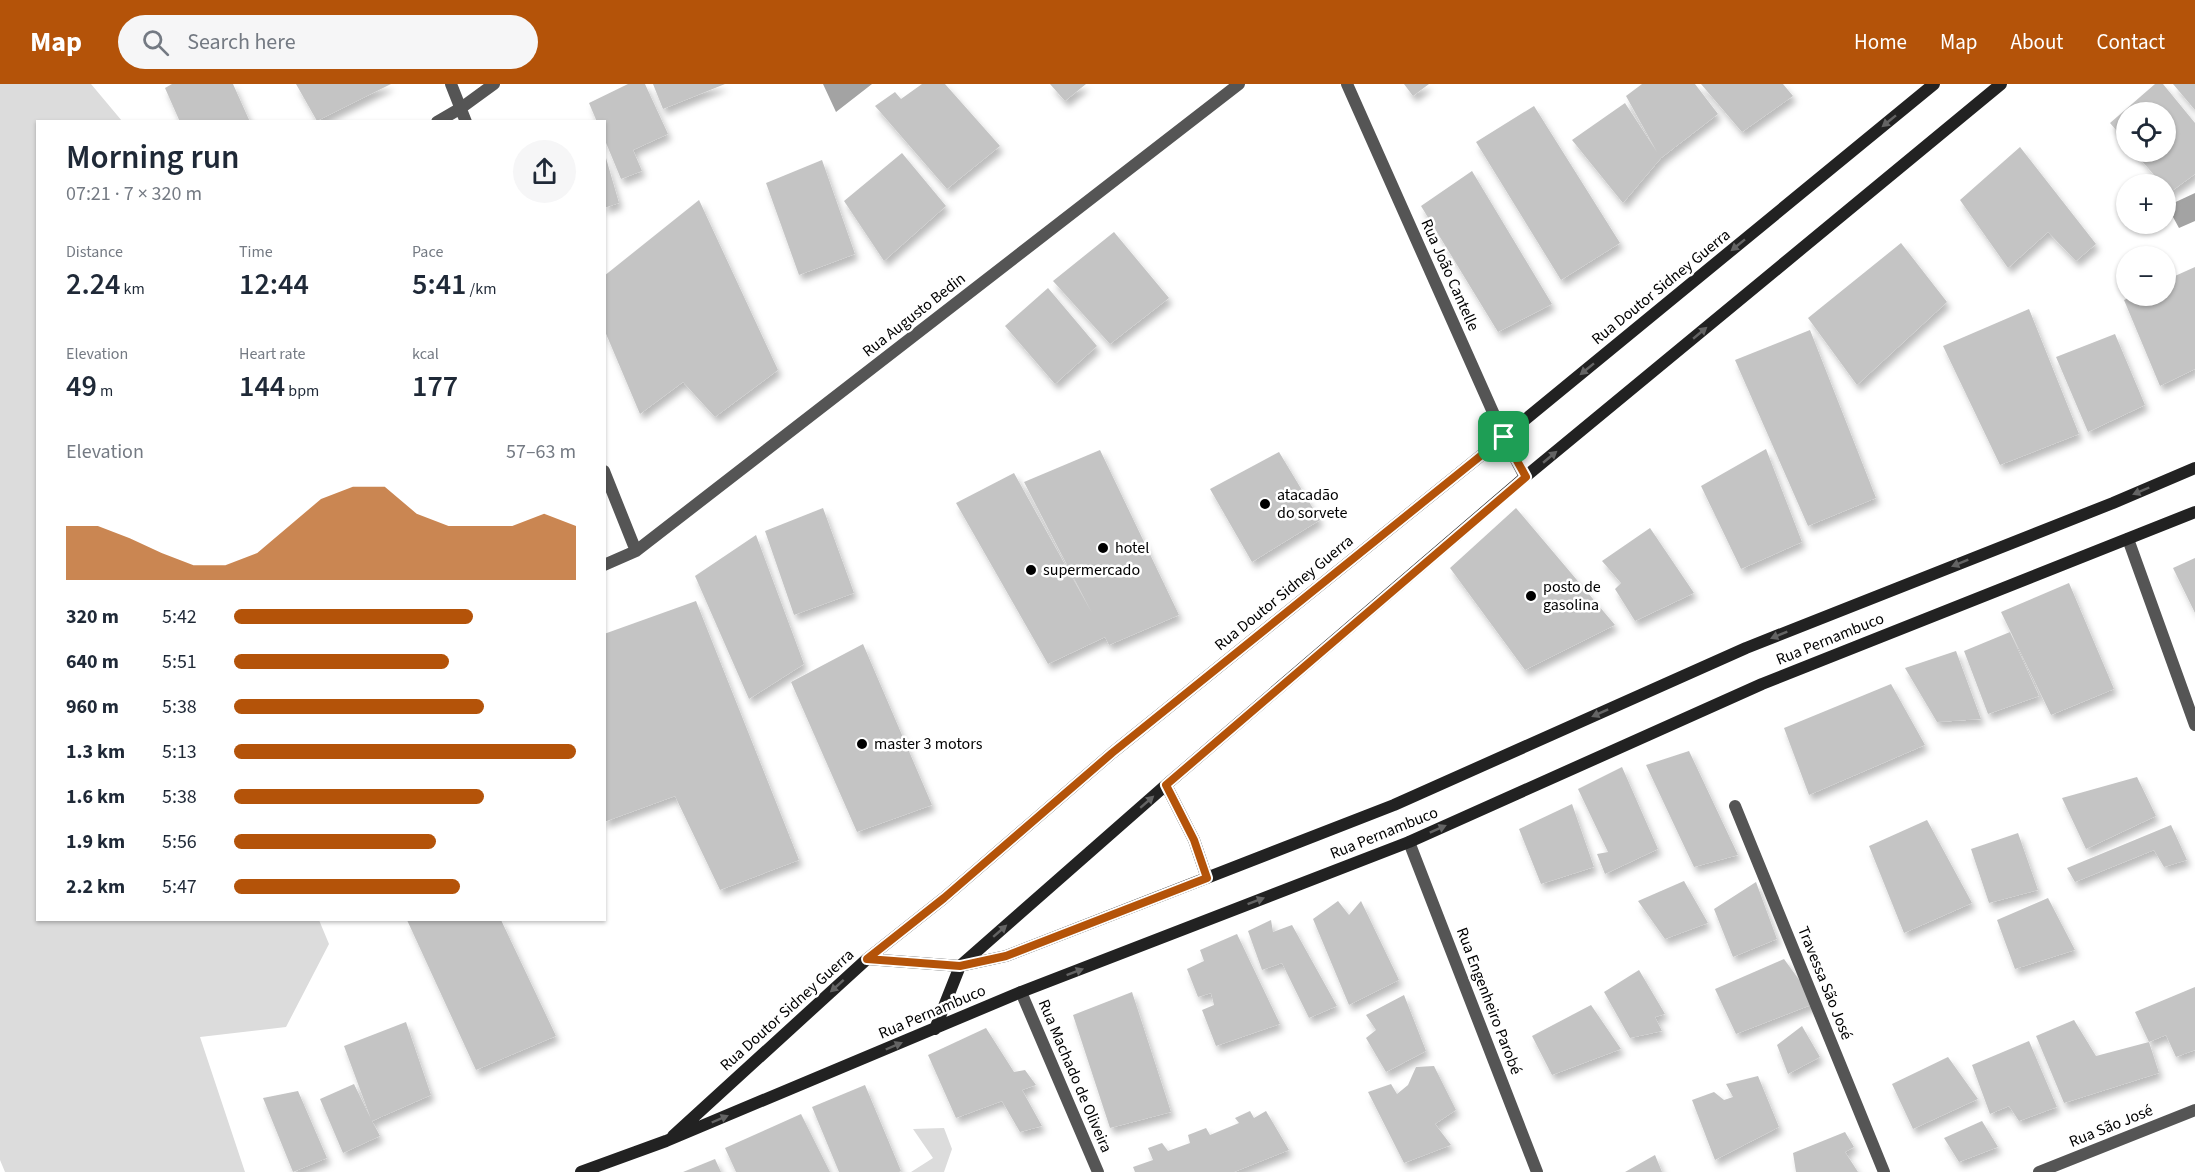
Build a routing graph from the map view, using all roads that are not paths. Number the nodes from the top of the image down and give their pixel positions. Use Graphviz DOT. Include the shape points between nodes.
graph roads {
  1 [pos="451,84"];
  2 [pos="494,84"];
  3 [pos="1239,84"];
  4 [pos="1347,84"];
  5 [pos="1934,84"];
  6 [pos="2001,84"];
  7 [pos="461,108"];
  8 [pos="440,120"];
  9 [pos="465,120"];
  10 [pos="1504,437"];
  11 [pos="2195,468"];
  12 [pos="606,476"];
  13 [pos="1526,477"];
  14 [pos="2195,512"];
  15 [pos="2128,539"];
  16 [pos="636,551"];
  17 [pos="606,564"];
  18 [pos="2195,725"];
  19 [pos="1166,785"];
  20 [pos="1735,806"];
  21 [pos="1409,842"];
  22 [pos="1207,878"];
  23 [pos="867,959"];
  24 [pos="960,966"];
  25 [pos="1021,992"];
  26 [pos="934,1029"];
  27 [pos="2195,1110"];
  28 [pos="666,1142"];
  29 [pos="600,1168"];
  30 [pos="581,1172"];
  31 [pos="1098,1172"];
  32 [pos="1537,1172"];
  33 [pos="1884,1172"];
  34 [pos="2039,1172"];
  1 -- 7 [label="street"];
  2 -- 7 [label="street"];
  3 -- 16 [label="street, Rua Augusto Bedin"];
  4 -- 10 [label="street, Rua João Cantelle"];
  5 -- 10 [label="main road, Rua Doutor Sidney Guerra, one-way"];
  13 -- 6 [label="main road, one-way"];
  7 -- 8 [label="street"];
  7 -- 9 [label="street"];
  10 -- 13 [label="street, Rua João Cantelle"];
  10 -- 23 [label="main road, Rua Doutor Sidney Guerra" via="1112,753"];
  11 -- 22 [label="main road, Rua Pernambuco, one-way" via="1746,648 1394,805"];
  12 -- 16 [label="street"];
  13 -- 19 [label="main road"];
  14 -- 15 [label="main road, Rua Pernambuco"];
  15 -- 18 [label="street"];
  21 -- 15 [label="main road, Rua Pernambuco, one-way" via="1762,684"];
  16 -- 17 [label="street, Rua Augusto Bedin"];
  19 -- 22 [label="main road" via="1194,840"];
  24 -- 19 [label="main road, one-way"];
  20 -- 33 [label="street, Travessa São José"];
  25 -- 21 [label="main road, Rua Pernambuco, one-way"];
  21 -- 32 [label="street, Rua Engenheiro Parobé"];
  22 -- 24 [label="main road, Rua Pernambuco" via="1006,956"];
  23 -- 24 [label="main road, Rua Pernambuco"];
  23 -- 28 [label="main road, Rua Doutor Sidney Guerra, one-way"];
  24 -- 26 [label="main road"];
  25 -- 26 [label="main road, Rua Pernambuco"];
  25 -- 31 [label="street, Rua Machado de Oliveira"];
  28 -- 26 [label="main road, Rua Pernambuco, one-way"];
  27 -- 34 [label="street, Rua São José"];
  28 -- 29 [label="main road, Rua Pernambuco"];
  29 -- 30 [label="main road, Rua Pernambuco"];
}
